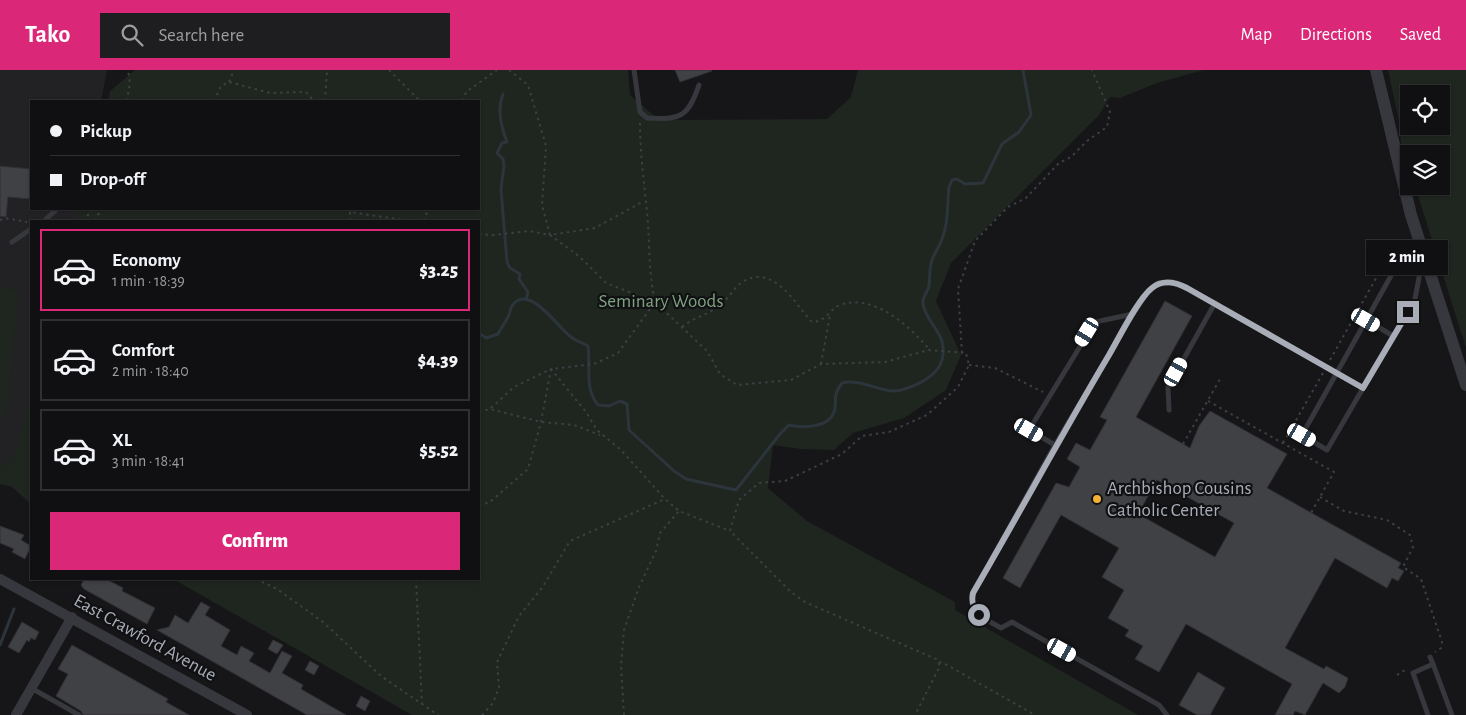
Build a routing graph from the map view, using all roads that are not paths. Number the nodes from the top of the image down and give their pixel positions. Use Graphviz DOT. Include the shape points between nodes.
graph roads {
  1 [pos="634,70"];
  2 [pos="1376,70"];
  3 [pos="699,85"];
  4 [pos="56,210"];
  5 [pos="45,220"];
  6 [pos="30,231"];
  7 [pos="12,242"];
  8 [pos="1424,251"];
  9 [pos="1215,303"];
  10 [pos="1134,314"];
  11 [pos="1366,320"];
  12 [pos="1393,336"];
  13 [pos="1336,373"];
  14 [pos="1466,385"];
  15 [pos="1363,388"];
  16 [pos="1168,410"];
  17 [pos="1055,445"];
  18 [pos="0,578"];
  19 [pos="72,617"];
  20 [pos="1430,656"];
  21 [pos="1433,664"];
  22 [pos="31,688"];
  23 [pos="16,715"];
  24 [pos="79,715"];
  25 [pos="247,715"];
  26 [pos="1167,715"];
  27 [pos="1428,715"];
  28 [pos="1452,715"];
  1 -- 3 [label="lane" via="640,112 647,118 678,117 686,112"];
  2 -- 8 [label="street" via="1411,216"];
  4 -- 5 [label="lane"];
  6 -- 7 [label="lane"];
  8 -- 11 [label="lane" via="1392,274"];
  8 -- 12 [label="lane" via="1415,299"];
  8 -- 14 [label="street"];
  9 -- 10 [label="lane" via="1182,285 1166,282 1149,290"];
  9 -- 13 [label="lane"];
  9 -- 16 [label="lane" via="1168,387"];
  10 -- 17 [label="lane"];
  10 -- 17 [label="lane" via="1095,322 1049,396 1029,430"];
  11 -- 12 [label="lane"];
  11 -- 13 [label="lane"];
  12 -- 15 [label="lane"];
  13 -- 15 [label="lane"];
  13 -- 15 [label="lane" via="1302,435 1327,450"];
  17 -- 26 [label="lane" via="973,593 974,610 1001,628 1012,622 1159,705"];
  18 -- 19 [label="street, East Crawford Avenue"];
  19 -- 22 [label="street"];
  19 -- 25 [label="street, East Crawford Avenue"];
  20 -- 21 [label="lane"];
  21 -- 27 [label="lane" via="1412,671"];
  21 -- 28 [label="lane"];
  22 -- 23 [label="street"];
  22 -- 24 [label="lane"];
}
